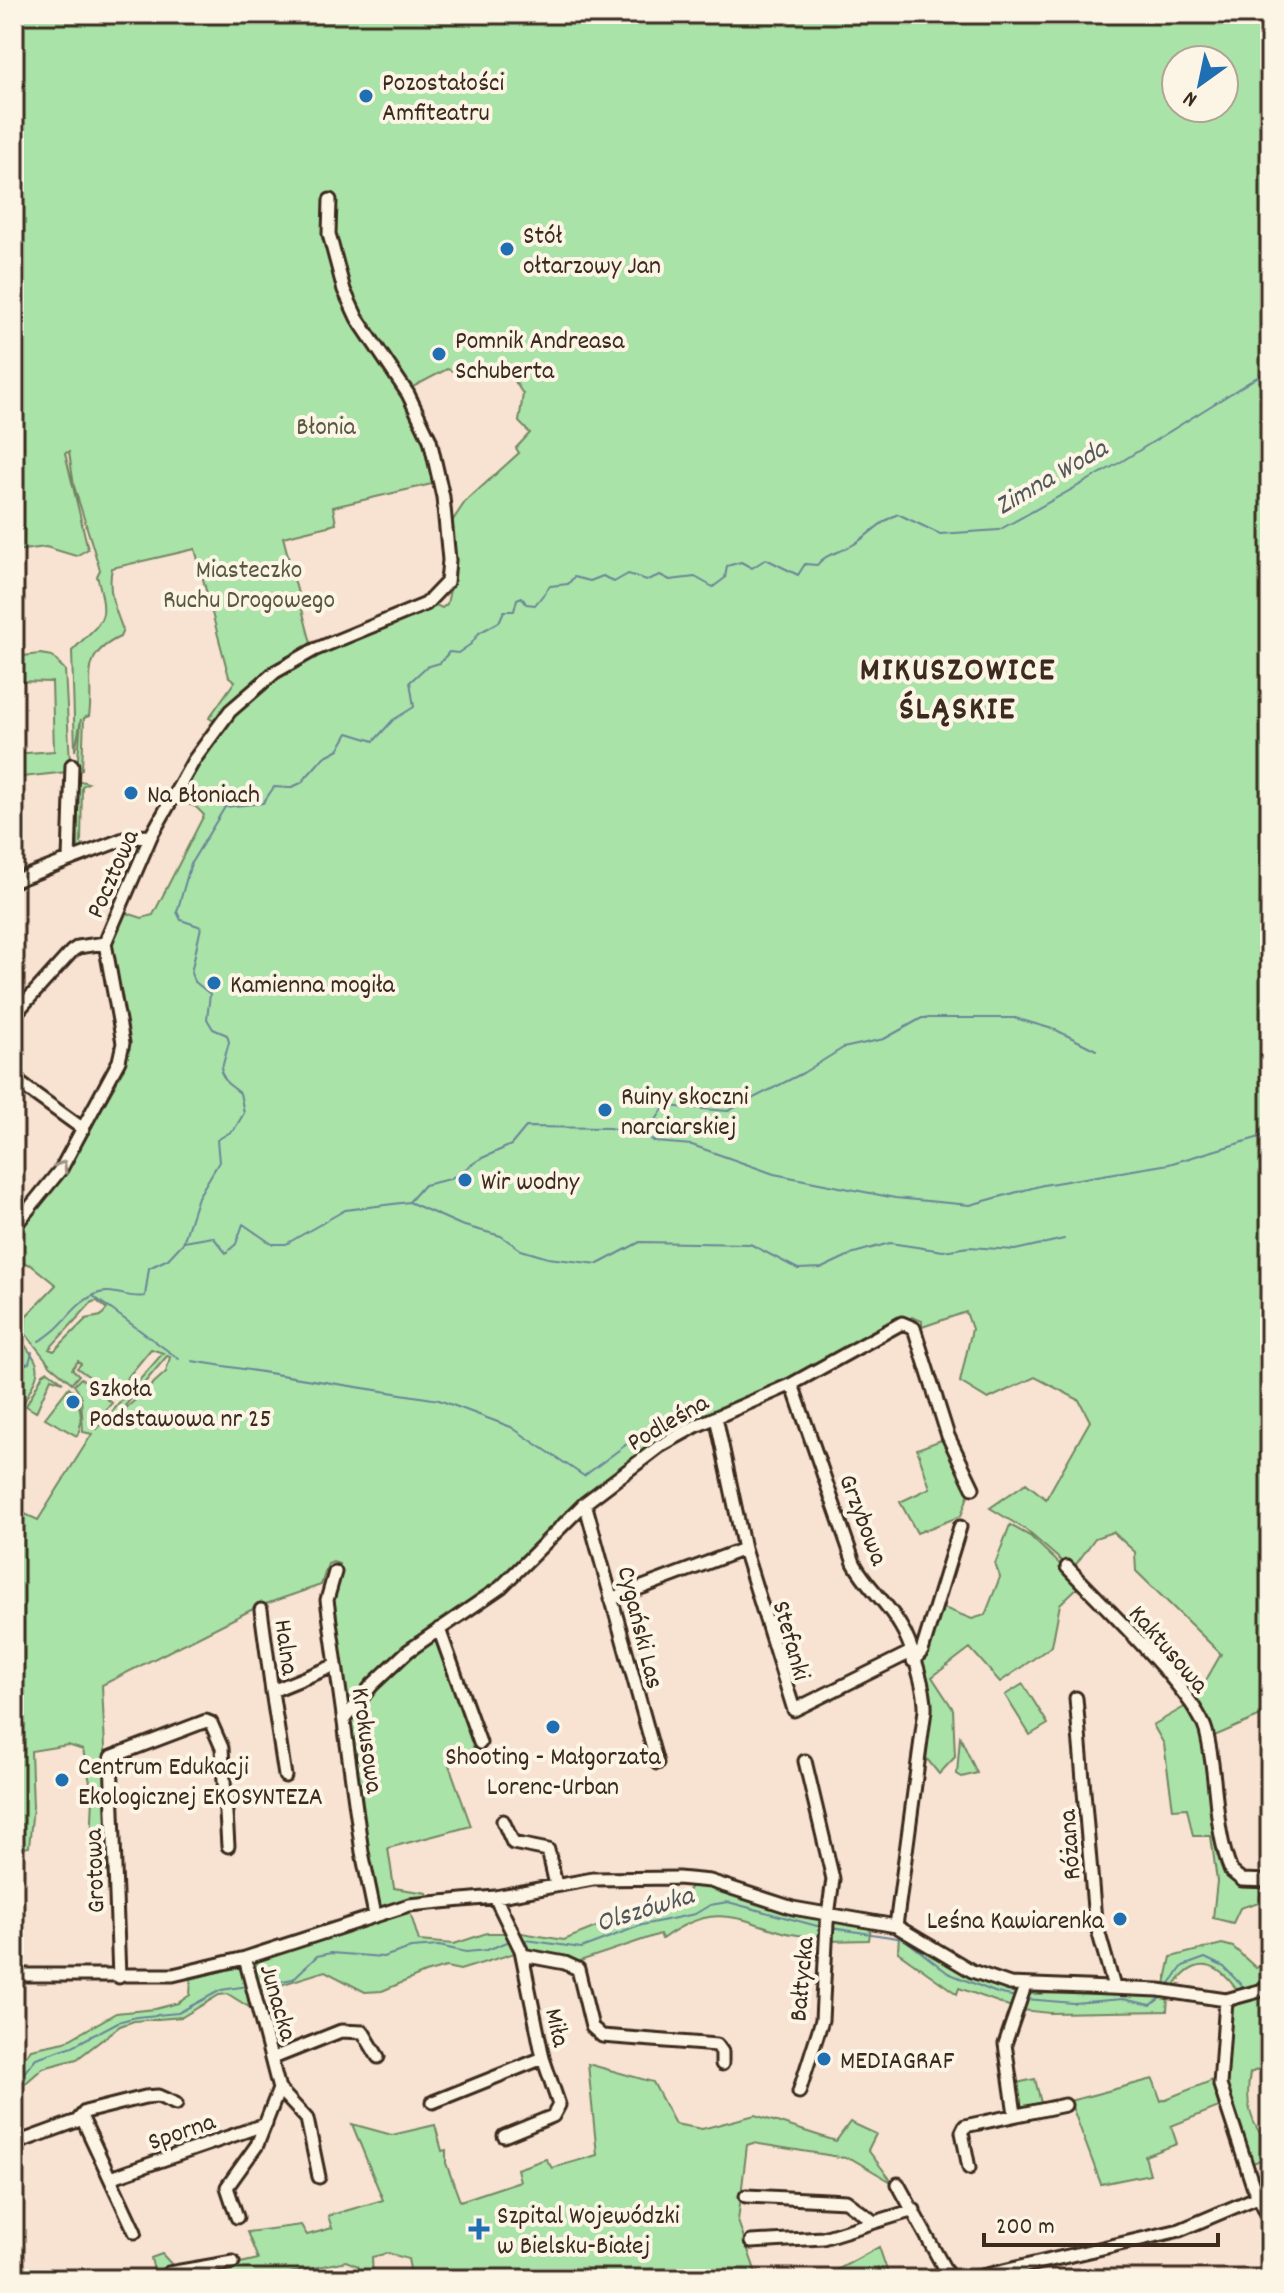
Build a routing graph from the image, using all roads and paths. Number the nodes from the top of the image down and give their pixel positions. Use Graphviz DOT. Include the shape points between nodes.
graph roads {
  1 [pos="330,200"];
  2 [pos="72,765"];
  3 [pos="151,836"];
  4 [pos="69,860"];
  5 [pos="14,881"];
  6 [pos="105,943"];
  7 [pos="14,1015"];
  8 [pos="14,1079"];
  9 [pos="83,1129"];
  10 [pos="14,1227"];
  11 [pos="792,1384"];
  12 [pos="716,1417"];
  13 [pos="973,1488"];
  14 [pos="585,1503"];
  15 [pos="960,1527"];
  16 [pos="744,1549"];
  17 [pos="1067,1567"];
  18 [pos="335,1572"];
  19 [pos="611,1599"];
  20 [pos="261,1610"];
  21 [pos="439,1629"];
  22 [pos="911,1657"];
  23 [pos="336,1665"];
  24 [pos="272,1691"];
  25 [pos="1076,1698"];
  26 [pos="345,1718"];
  27 [pos="480,1743"];
  28 [pos="805,1761"];
  29 [pos="657,1763"];
  30 [pos="285,1776"];
  31 [pos="503,1821"];
  32 [pos="228,1846"];
  33 [pos="1270,1881"];
  34 [pos="556,1885"];
  35 [pos="495,1897"];
  36 [pos="375,1915"];
  37 [pos="827,1924"];
  38 [pos="896,1926"];
  39 [pos="521,1953"];
  40 [pos="245,1958"];
  41 [pos="14,1975"];
  42 [pos="119,1977"];
  43 [pos="1114,1987"];
  44 [pos="1270,1988"];
  45 [pos="1024,1991"];
  46 [pos="1226,2000"];
  47 [pos="378,2057"];
  48 [pos="273,2058"];
  49 [pos="543,2058"];
  50 [pos="722,2064"];
  51 [pos="279,2089"];
  52 [pos="799,2092"];
  53 [pos="433,2102"];
  54 [pos="176,2104"];
  55 [pos="1065,2105"];
  56 [pos="1015,2114"];
  57 [pos="82,2118"];
  58 [pos="266,2124"];
  59 [pos="504,2136"];
  60 [pos="14,2144"];
  61 [pos="969,2168"];
  62 [pos="319,2177"];
  63 [pos="110,2178"];
  64 [pos="898,2184"];
  65 [pos="746,2196"];
  66 [pos="1258,2197"];
  67 [pos="914,2210"];
  68 [pos="237,2217"];
  69 [pos="1270,2219"];
  70 [pos="874,2222"];
  71 [pos="135,2232"];
  72 [pos="751,2242"];
  73 [pos="233,2262"];
  74 [pos="1006,2275"];
  75 [pos="161,2279"];
  76 [pos="950,2279"];
  77 [pos="969,2279"];
  1 -- 3 [label="street, Pocztowa" via="329,234 344,290 430,440 443,497 447,582 426,604 297,658 244,696 194,760"];
  2 -- 4 [label="street"];
  3 -- 4 [label="street" via="129,837"];
  3 -- 6 [label="street, Pocztowa"];
  4 -- 5 [label="street"];
  6 -- 7 [label="street" via="72,951"];
  6 -- 9 [label="street, Pocztowa" via="122,1051"];
  8 -- 9 [label="street"];
  10 -- 9 [label="street, Pocztowa, one-way" via="55,1179"];
  11 -- 12 [label="street, Podleśna"];
  11 -- 13 [label="street, Podleśna" via="893,1327 909,1324 948,1436"];
  11 -- 22 [label="street, Grzybowa" via="854,1563 899,1624"];
  12 -- 14 [label="street, Podleśna" via="660,1446"];
  12 -- 16 [label="street, Stefanki"];
  14 -- 19 [label="street, Cygański Las"];
  14 -- 21 [label="street, Podleśna" via="519,1572"];
  15 -- 22 [label="street" via="927,1638 920,1655"];
  16 -- 19 [label="street"];
  16 -- 22 [label="street, Stefanki" via="794,1710"];
  17 -- 33 [label="street, Kaktusowa" via="1201,1717 1231,1871 1242,1880"];
  18 -- 23 [label="street, Krokusowa" via="327,1600"];
  19 -- 29 [label="street, Cygański Las"];
  20 -- 24 [label="street, Halna"];
  21 -- 26 [label="street, Podleśna" via="397,1661"];
  21 -- 27 [label="street"];
  22 -- 38 [label="street, Grzybowa" via="925,1710"];
  23 -- 24 [label="street, Halna"];
  23 -- 26 [label="street, Krokusowa"];
  24 -- 30 [label="street, Halna"];
  25 -- 43 [label="street, Różana" via="1095,1920"];
  26 -- 36 [label="street, Krokusowa"];
  28 -- 37 [label="street" via="833,1871"];
  31 -- 34 [label="street" via="513,1843 548,1850"];
  32 -- 42 [label="street, Grotowa" via="223,1754 211,1723 111,1757"];
  34 -- 35 [label="street"];
  34 -- 37 [label="street" via="593,1879 699,1879"];
  35 -- 36 [label="street" via="427,1902"];
  35 -- 39 [label="street, Miła"];
  36 -- 40 [label="street"];
  37 -- 38 [label="street"];
  37 -- 52 [label="street, Bałtycka" via="822,2020"];
  38 -- 45 [label="street" via="972,1971"];
  39 -- 49 [label="street, Miła"];
  39 -- 50 [label="street" via="578,1969 592,2027 602,2036 717,2045"];
  40 -- 42 [label="street" via="184,1973"];
  40 -- 48 [label="street, Junacka"];
  41 -- 42 [label="street"];
  43 -- 45 [label="street"];
  43 -- 46 [label="street"];
  44 -- 46 [label="street"];
  45 -- 56 [label="street" via="1005,2044"];
  46 -- 66 [label="street" via="1220,2085"];
  47 -- 48 [label="street, Junacka" via="363,2032 348,2029"];
  48 -- 51 [label="street, Junacka"];
  49 -- 53 [label="street"];
  49 -- 59 [label="street, Miła" via="558,2111"];
  51 -- 58 [label="street, Sporna"];
  51 -- 62 [label="street" via="307,2119"];
  54 -- 57 [label="street" via="145,2097 85,2112"];
  55 -- 56 [label="street"];
  56 -- 61 [label="street" via="965,2126"];
  57 -- 60 [label="street"];
  57 -- 63 [label="street"];
  58 -- 63 [label="street, Sporna"];
  58 -- 68 [label="street, Sporna" via="227,2187"];
  63 -- 71 [label="street"];
  64 -- 67 [label="street"];
  65 -- 70 [label="street" via="846,2201"];
  66 -- 69 [label="street"];
  66 -- 74 [label="street" via="1180,2230"];
  67 -- 70 [label="street"];
  67 -- 76 [label="street"];
  70 -- 72 [label="street" via="823,2238"];
  73 -- 75 [label="street" via="169,2273"];
  74 -- 77 [label="street"];
}
